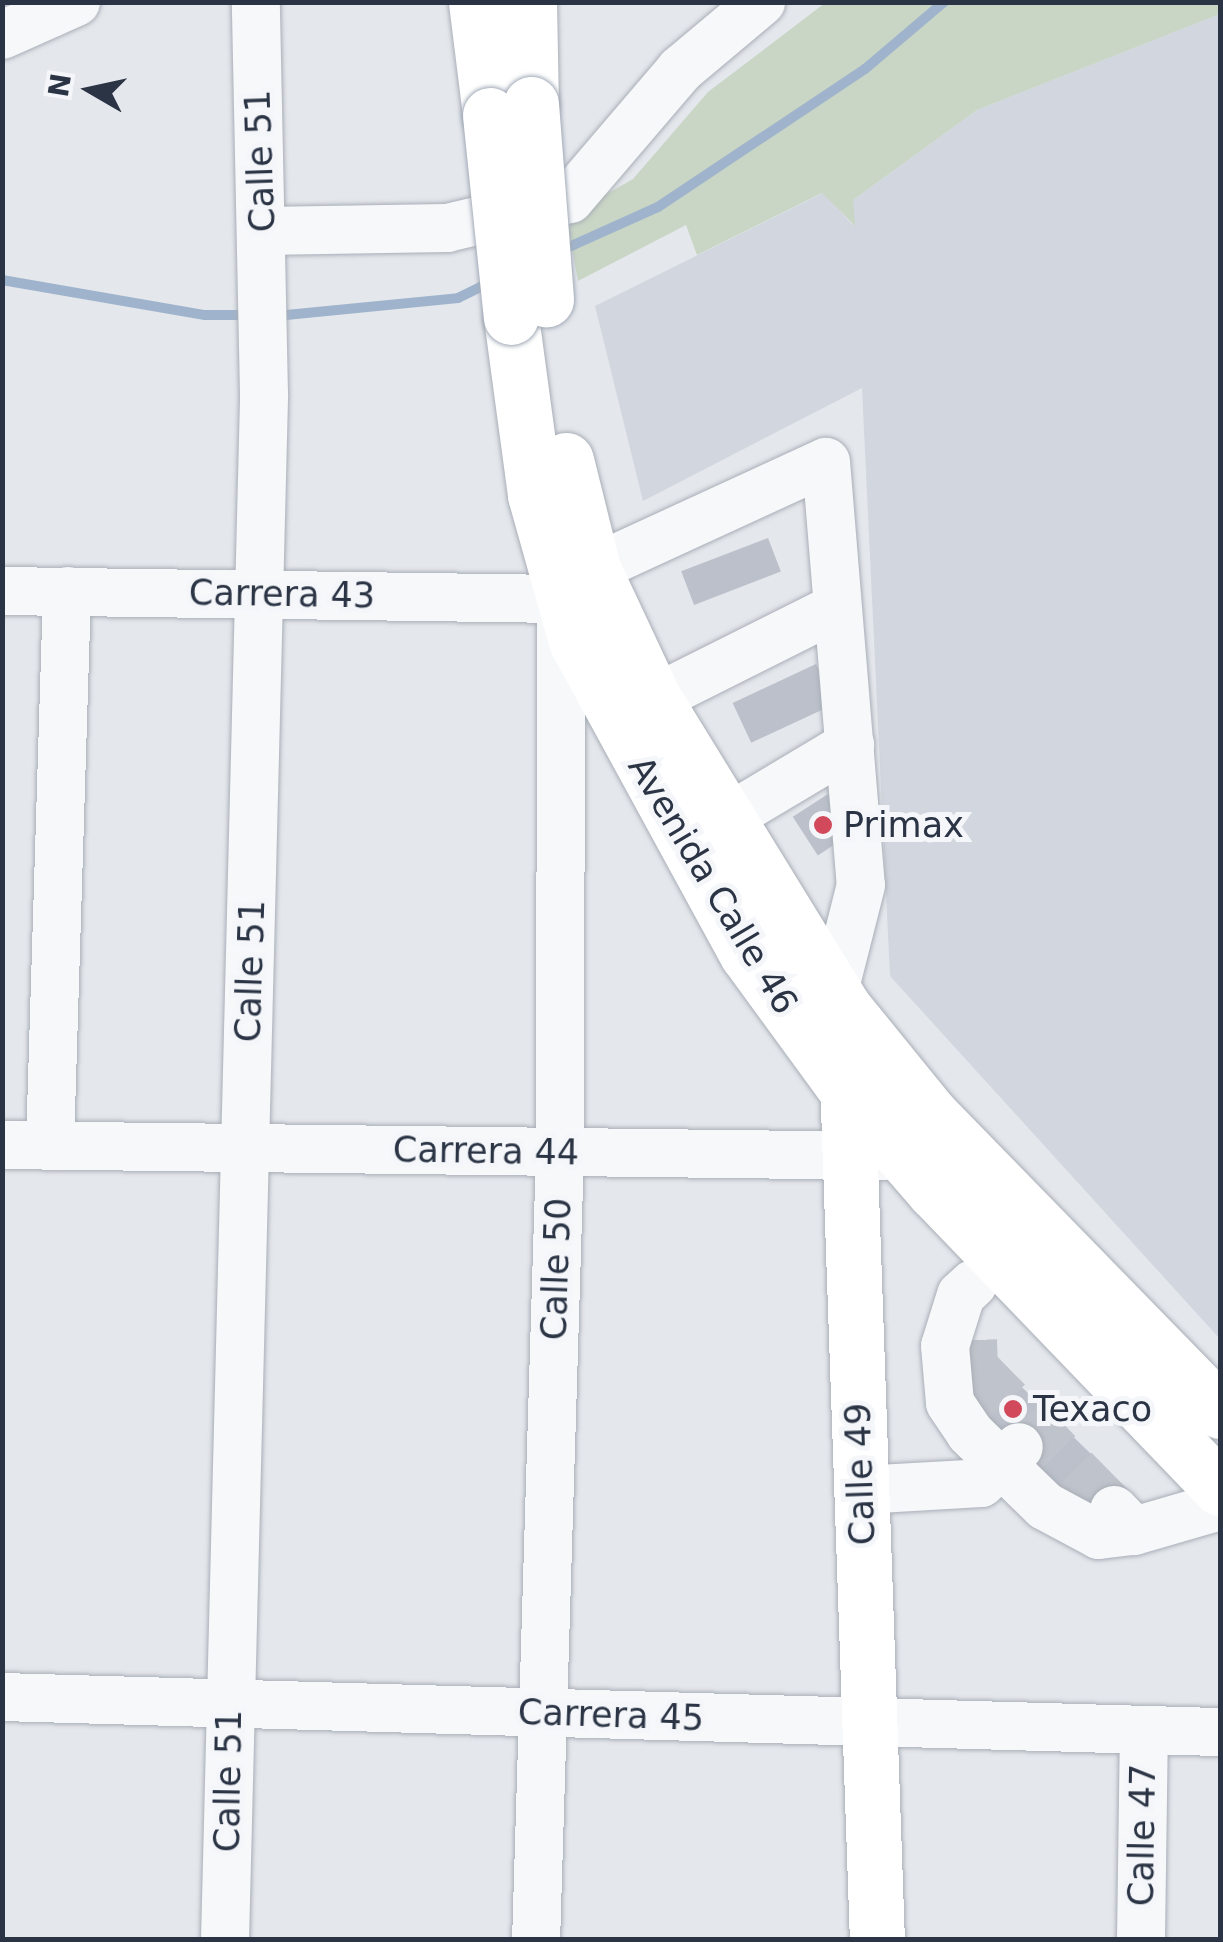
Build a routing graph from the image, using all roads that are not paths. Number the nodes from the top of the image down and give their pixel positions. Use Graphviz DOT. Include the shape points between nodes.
graph roads {
  1 [pos="76,2"];
  2 [pos="256,2"];
  3 [pos="476,2"];
  4 [pos="530,2"];
  5 [pos="761,2"];
  6 [pos="2,36"];
  7 [pos="510,110"];
  8 [pos="263,230"];
  9 [pos="577,584"];
  10 [pos="2,590"];
  11 [pos="67,592"];
  12 [pos="260,594"];
  13 [pos="836,608"];
  14 [pos="654,699"];
  15 [pos="850,745"];
  16 [pos="724,820"];
  17 [pos="839,1000"];
  18 [pos="848,1090"];
  19 [pos="2,1145"];
  20 [pos="50,1145"];
  21 [pos="245,1148"];
  22 [pos="560,1152"];
  23 [pos="849,1156"];
  24 [pos="904,1156"];
  25 [pos="970,1157"];
  26 [pos="980,1266"];
  27 [pos="973,1340"];
  28 [pos="1220,1411"];
  29 [pos="1011,1454"];
  30 [pos="1220,1488"];
  31 [pos="861,1490"];
  32 [pos="1220,1506"];
  33 [pos="2,1697"];
  34 [pos="230,1704"];
  35 [pos="542,1713"];
  36 [pos="869,1722"];
  37 [pos="1144,1730"];
  38 [pos="1220,1732"];
  39 [pos="224,1940"];
  40 [pos="536,1940"];
  41 [pos="876,1940"];
  42 [pos="1140,1940"];
  1 -- 6 [label="street"];
  2 -- 8 [label="street, Calle 51"];
  3 -- 7 [label="main road"];
  4 -- 7 [label="main road"];
  5 -- 8 [label="street" via="680,70 570,198 447,228"];
  7 -- 9 [label="main road, Avenida Calle 46, bridge" via="528,308 528,460"];
  8 -- 12 [label="street, Calle 51"];
  9 -- 12 [label="street, Carrera 43"];
  9 -- 13 [label="street" via="826,462"];
  9 -- 14 [label="main road, Avenida Calle 46"];
  9 -- 18 [label="main road, Avenida Calle 46" via="593,682 729,924"];
  9 -- 22 [label="street, Calle 50"];
  10 -- 11 [label="street, Carrera 43"];
  11 -- 12 [label="street, Carrera 43"];
  11 -- 20 [label="street"];
  12 -- 21 [label="street, Calle 51"];
  13 -- 14 [label="street"];
  13 -- 15 [label="street"];
  14 -- 16 [label="main road, Avenida Calle 46"];
  15 -- 16 [label="street"];
  15 -- 17 [label="street" via="862,885"];
  16 -- 17 [label="main road, Avenida Calle 46"];
  17 -- 18 [label="main road, Calle 49"];
  17 -- 25 [label="main road, Avenida Calle 46"];
  18 -- 23 [label="main road, Calle 49"];
  18 -- 24 [label="main road, Avenida Calle 46"];
  19 -- 20 [label="street, Carrera 44"];
  20 -- 21 [label="street, Carrera 44"];
  21 -- 22 [label="street, Carrera 44"];
  21 -- 34 [label="street, Calle 51"];
  22 -- 23 [label="street, Carrera 44"];
  22 -- 35 [label="street, Calle 50"];
  23 -- 24 [label="street, Carrera 44"];
  23 -- 31 [label="main road, Calle 49"];
  24 -- 25 [label="street, Carrera 44"];
  24 -- 26 [label="main road, Avenida Calle 46"];
  25 -- 28 [label="main road, Avenida Calle 46"];
  26 -- 27 [label="street"];
  26 -- 29 [label="street" via="952,1320 944,1381 970,1433"];
  26 -- 30 [label="main road, Avenida Calle 46"];
  29 -- 31 [label="street" via="981,1484"];
  29 -- 32 [label="street" via="1027,1491 1099,1535 1122,1519"];
  31 -- 36 [label="main road, Calle 49"];
  33 -- 34 [label="street, Carrera 45"];
  34 -- 35 [label="street, Carrera 45"];
  34 -- 39 [label="street, Calle 51"];
  35 -- 36 [label="street, Carrera 45"];
  35 -- 40 [label="street, Calle 50"];
  36 -- 37 [label="street, Carrera 45"];
  36 -- 41 [label="main road, Calle 49"];
  37 -- 38 [label="street, Carrera 45"];
  37 -- 42 [label="street, Calle 47"];
}
